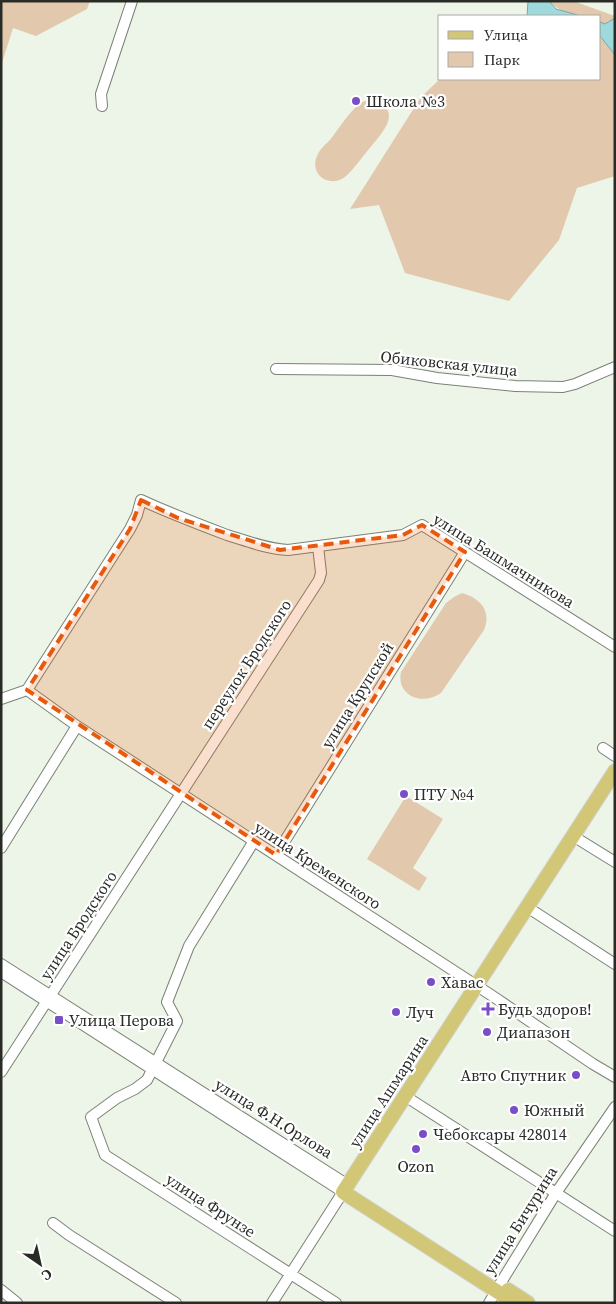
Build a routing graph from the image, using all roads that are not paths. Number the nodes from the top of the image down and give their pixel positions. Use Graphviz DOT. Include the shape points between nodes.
graph roads {
  1 [pos="132,1"];
  2 [pos="102,106"];
  3 [pos="615,367"];
  4 [pos="276,368"];
  5 [pos="318,546"];
  6 [pos="465,552"];
  7 [pos="615,647"];
  8 [pos="27,690"];
  9 [pos="2,698"];
  10 [pos="77,726"];
  11 [pos="603,748"];
  12 [pos="615,756"];
  13 [pos="615,771"];
  14 [pos="180,794"];
  15 [pos="573,836"];
  16 [pos="254,841"];
  17 [pos="1,848"];
  18 [pos="276,855"];
  19 [pos="615,862"];
  20 [pos="527,907"];
  21 [pos="1,964"];
  22 [pos="615,964"];
  23 [pos="1,972"];
  24 [pos="476,986"];
  25 [pos="48,999"];
  26 [pos="154,1067"];
  27 [pos="1,1072"];
  28 [pos="615,1077"];
  29 [pos="405,1096"];
  30 [pos="615,1107"];
  31 [pos="345,1189"];
  32 [pos="556,1193"];
  33 [pos="53,1223"];
  34 [pos="615,1231"];
  35 [pos="290,1274"];
  36 [pos="1,1290"];
  37 [pos="495,1293"];
  38 [pos="17,1303"];
  39 [pos="176,1303"];
  40 [pos="272,1303"];
  41 [pos="336,1303"];
  42 [pos="515,1303"];
  43 [pos="528,1303"];
  1 -- 2 [label="street" via="101,94"];
  3 -- 4 [label="street, Обиковская улица" via="563,387 515,386 392,370"];
  5 -- 6 [label="street, улица Башмачникова" via="403,535 422,525"];
  5 -- 8 [label="street, улица Башмачникова" via="280,550 178,518 141,500 130,529"];
  5 -- 14 [label="street, переулок Бродского" via="319,580"];
  6 -- 7 [label="street, улица Башмачникова"];
  6 -- 18 [label="street, улица Крупской"];
  8 -- 9 [label="street"];
  8 -- 10 [label="street, улица Кременского"];
  10 -- 14 [label="street, улица Кременского"];
  10 -- 17 [label="street"];
  11 -- 12 [label="street"];
  13 -- 15 [label="main road, улица Ашмарина"];
  14 -- 16 [label="street, улица Кременского"];
  14 -- 25 [label="street, улица Бродского"];
  15 -- 19 [label="street"];
  15 -- 20 [label="main road, улица Ашмарина"];
  16 -- 18 [label="street, улица Кременского"];
  16 -- 26 [label="street" via="189,946 167,1002 177,1021"];
  18 -- 24 [label="street, улица Кременского"];
  20 -- 22 [label="street"];
  20 -- 24 [label="main road, улица Ашмарина"];
  21 -- 25 [label="street, улица Ф.Н.Орлова"];
  23 -- 25 [label="street, улица Ф.Н.Орлова"];
  24 -- 28 [label="street, улица Кременского"];
  24 -- 29 [label="main road, улица Ашмарина"];
  25 -- 26 [label="street, улица Ф.Н.Орлова"];
  25 -- 27 [label="street, улица Бродского"];
  26 -- 31 [label="street, улица Ф.Н.Орлова"];
  26 -- 35 [label="street, улица Фрунзе" via="142,1085 90,1117 105,1155"];
  29 -- 31 [label="main road, улица Ашмарина"];
  29 -- 32 [label="street"];
  30 -- 32 [label="street, улица Бичурина"];
  31 -- 35 [label="street, улица Ашмарина"];
  31 -- 37 [label="main road, улица Ф.Н.Орлова"];
  32 -- 34 [label="street"];
  32 -- 37 [label="street, улица Бичурина"];
  33 -- 39 [label="street"];
  35 -- 40 [label="street, улица Ашмарина"];
  35 -- 41 [label="street, улица Фрунзе"];
  36 -- 38 [label="street"];
  37 -- 42 [label="main road, улица Ф.Н.Орлова"];
  37 -- 43 [label="main road, улица Ф.Н.Орлова"];
}
